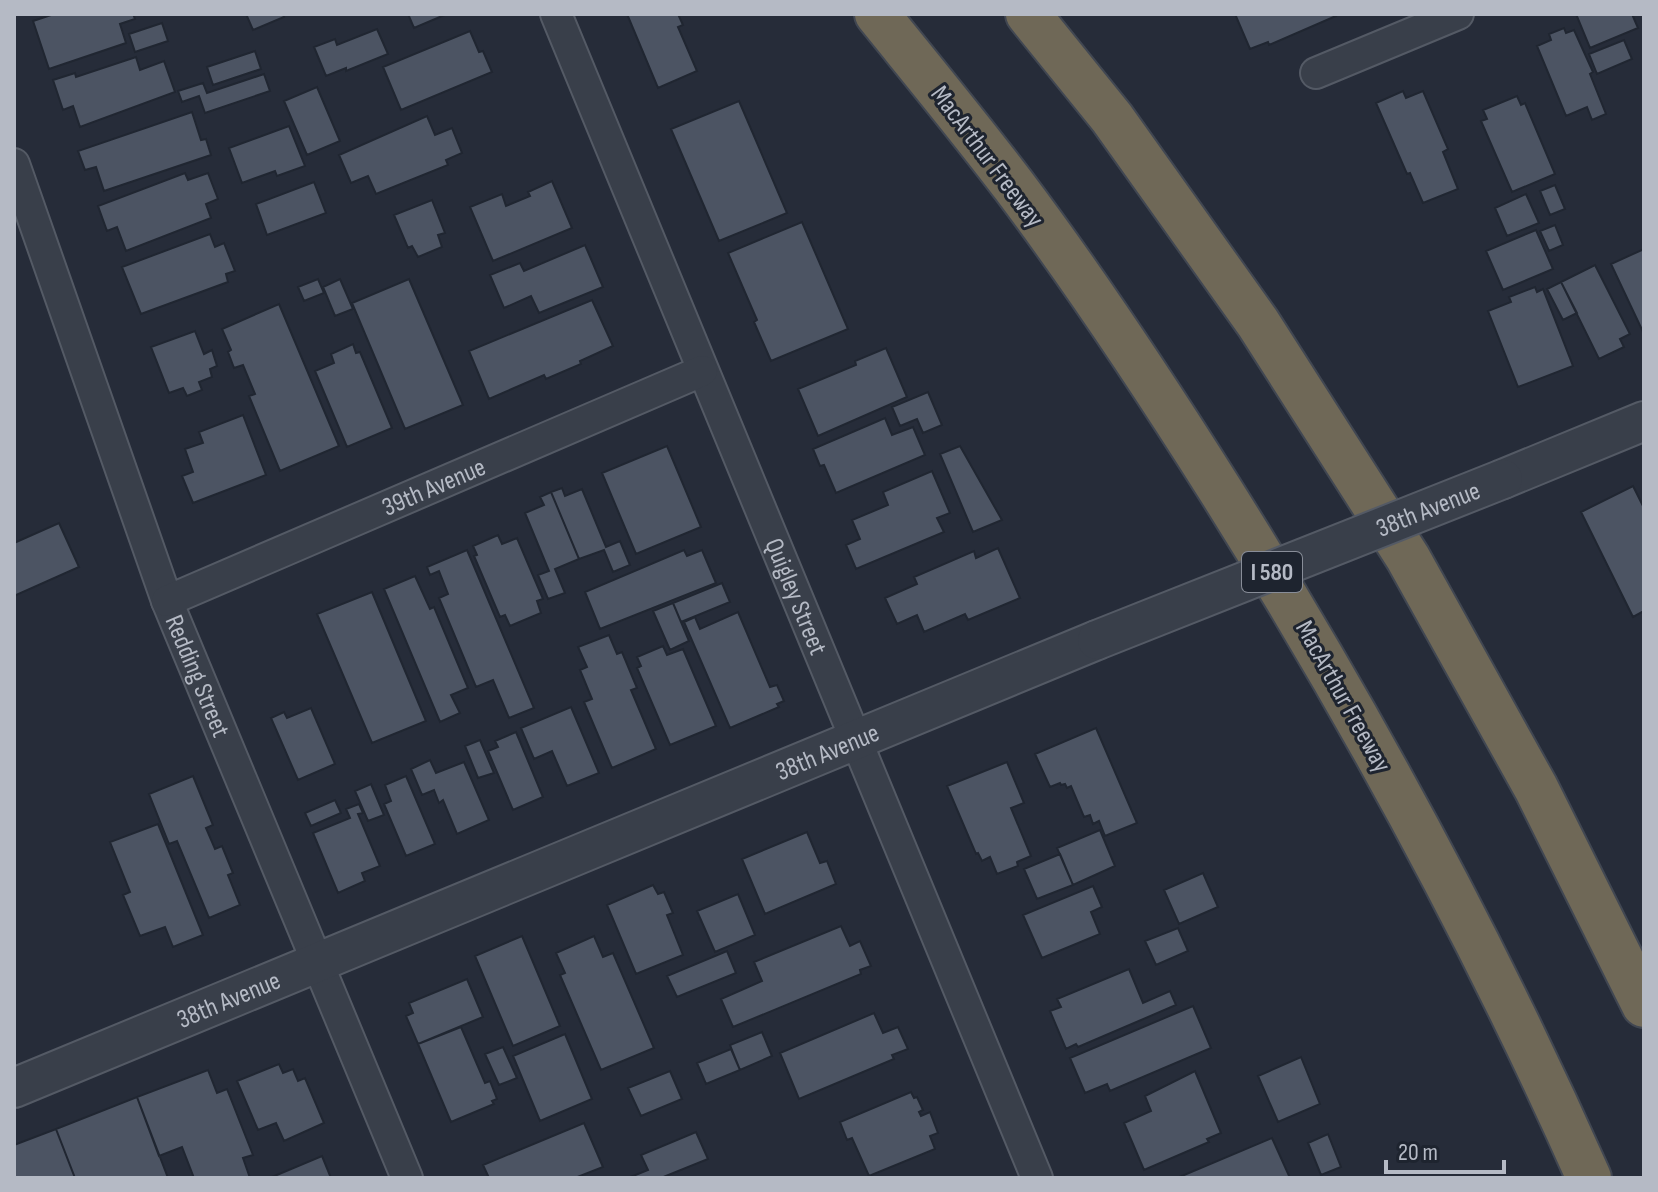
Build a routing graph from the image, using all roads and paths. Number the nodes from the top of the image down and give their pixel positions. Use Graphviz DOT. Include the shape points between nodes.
graph roads {
  1 [pos="556,14"];
  2 [pos="877,14"];
  3 [pos="1028,14"];
  4 [pos="1458,14"];
  5 [pos="1400,25"];
  6 [pos="1316,73"];
  7 [pos="14,164"];
  8 [pos="702,371"];
  9 [pos="1644,421"];
  10 [pos="167,601"];
  11 [pos="854,740"];
  12 [pos="319,962"];
  13 [pos="1644,1005"];
  14 [pos="14,1088"];
  15 [pos="407,1178"];
  16 [pos="1037,1178"];
  17 [pos="1589,1178"];
  1 -- 8 [label="street, Quigley Street"];
  2 -- 17 [label="highway, MacArthur Freeway / I 580" via="1015,188 1160,395 1298,613 1428,846"];
  3 -- 13 [label="highway" via="1112,118 1258,323 1408,558 1536,788"];
  4 -- 5 [label="street"];
  5 -- 6 [label="street"];
  7 -- 10 [label="street, Redding Street"];
  8 -- 10 [label="street, 39th Avenue"];
  8 -- 11 [label="street, Quigley Street"];
  9 -- 11 [label="street, 38th Avenue, bridge"];
  10 -- 12 [label="street, Redding Street"];
  11 -- 12 [label="street, 38th Avenue"];
  11 -- 16 [label="street, Quigley Street"];
  12 -- 14 [label="street, 38th Avenue"];
  12 -- 15 [label="street, Redding Street"];
}
